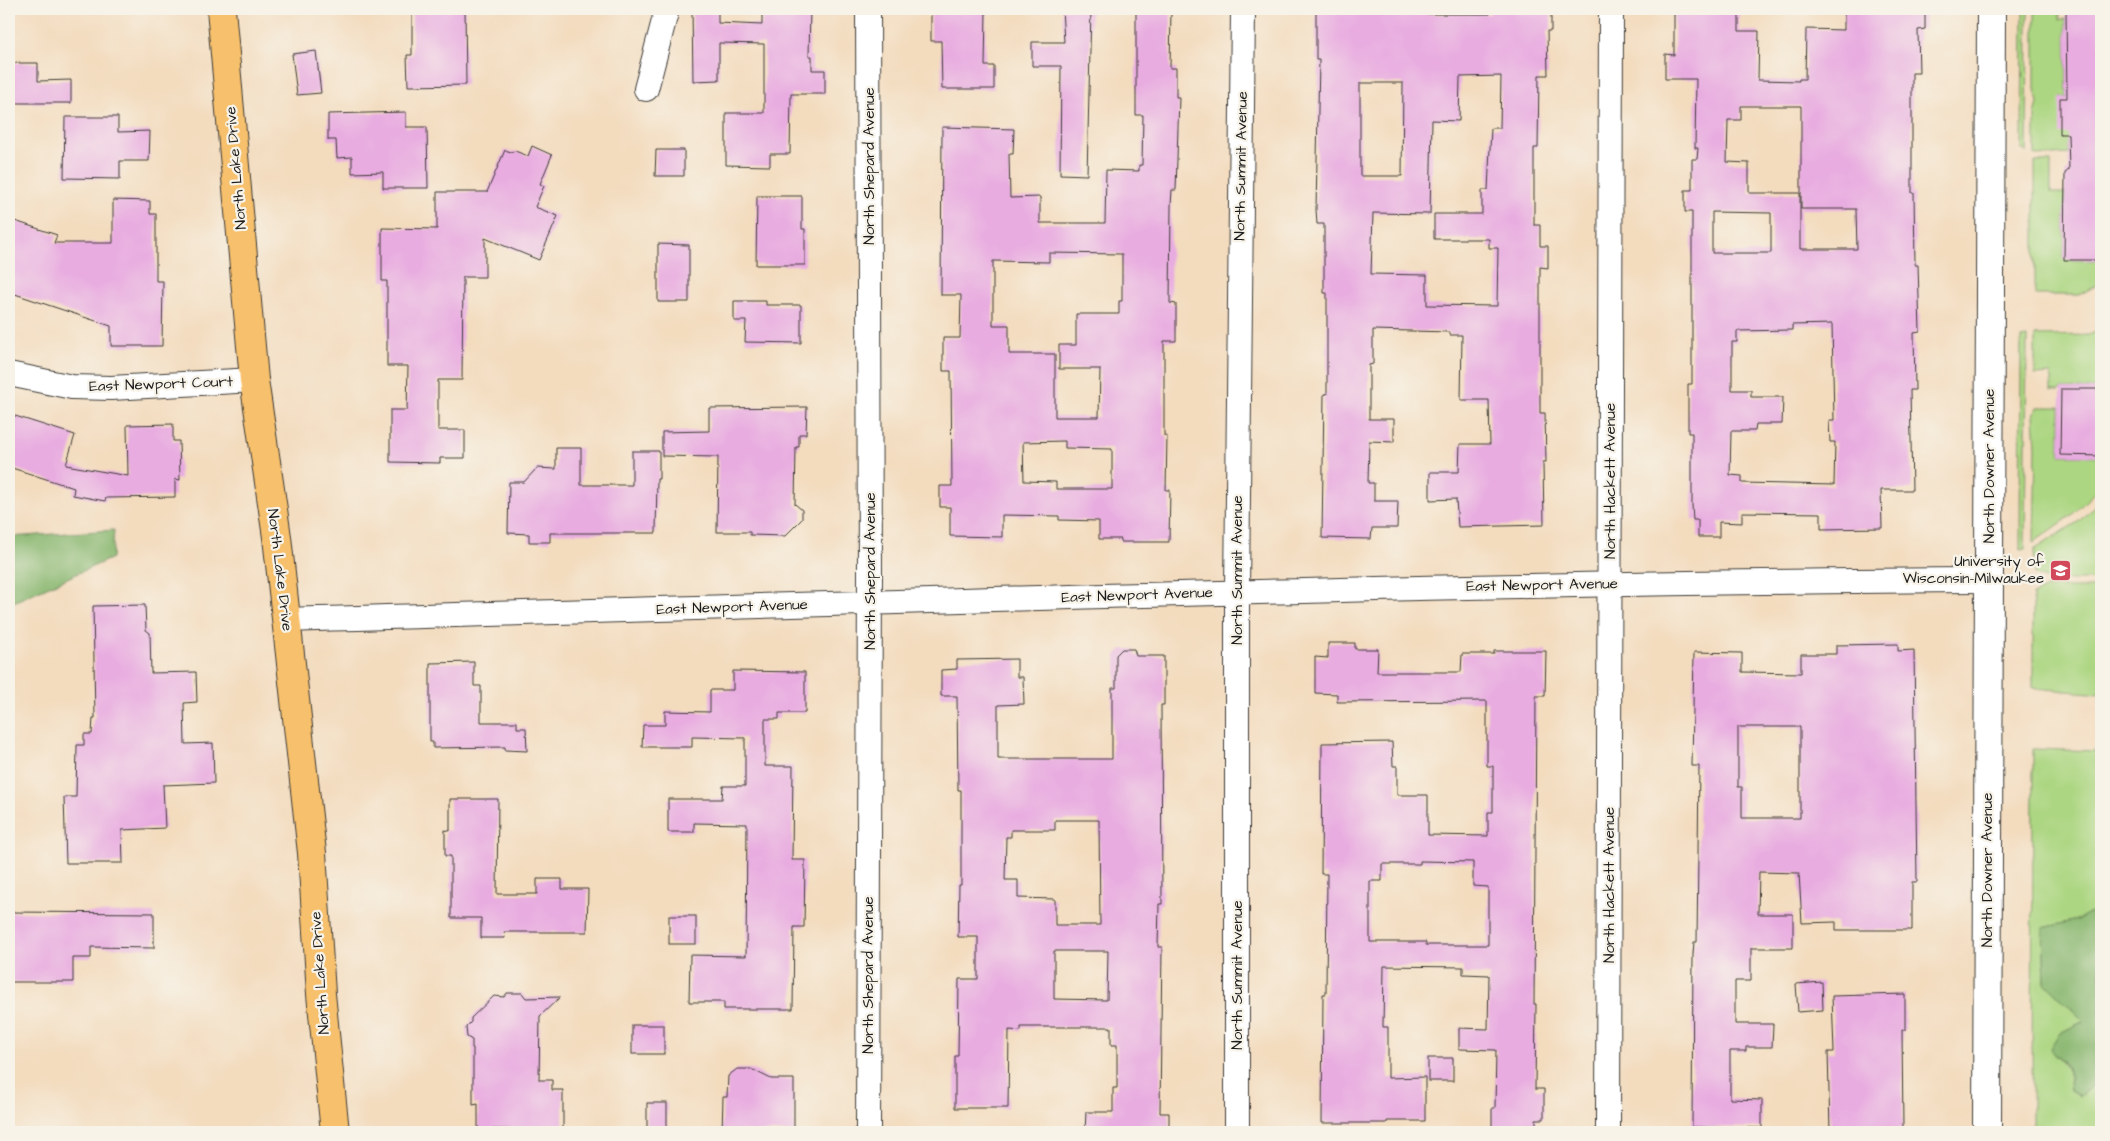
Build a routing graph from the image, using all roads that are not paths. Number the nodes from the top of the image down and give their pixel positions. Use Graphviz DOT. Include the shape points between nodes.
graph roads {
  1 [pos="222,9"];
  2 [pos="667,9"];
  3 [pos="868,9"];
  4 [pos="1243,9"];
  5 [pos="1611,9"];
  6 [pos="1991,9"];
  7 [pos="646,89"];
  8 [pos="9,374"];
  9 [pos="254,380"];
  10 [pos="1988,580"];
  11 [pos="1610,584"];
  12 [pos="1237,592"];
  13 [pos="869,603"];
  14 [pos="286,620"];
  15 [pos="335,1132"];
  16 [pos="868,1132"];
  17 [pos="1237,1132"];
  18 [pos="1608,1132"];
  19 [pos="1987,1132"];
  1 -- 9 [label="main road, North Lake Drive"];
  2 -- 7 [label="street"];
  3 -- 13 [label="street, North Shepard Avenue"];
  4 -- 12 [label="street, North Summit Avenue"];
  5 -- 11 [label="street, North Hackett Avenue"];
  6 -- 10 [label="street, North Downer Avenue"];
  8 -- 9 [label="street, East Newport Court" via="72,387 111,388"];
  9 -- 14 [label="main road, North Lake Drive"];
  10 -- 11 [label="street, East Newport Avenue"];
  10 -- 19 [label="street, North Downer Avenue"];
  11 -- 12 [label="street, East Newport Avenue"];
  11 -- 18 [label="street, North Hackett Avenue"];
  12 -- 13 [label="street, East Newport Avenue"];
  12 -- 17 [label="street, North Summit Avenue"];
  13 -- 14 [label="street, East Newport Avenue"];
  13 -- 16 [label="street, North Shepard Avenue"];
  14 -- 15 [label="main road, North Lake Drive" via="312,853 321,994"];
}
